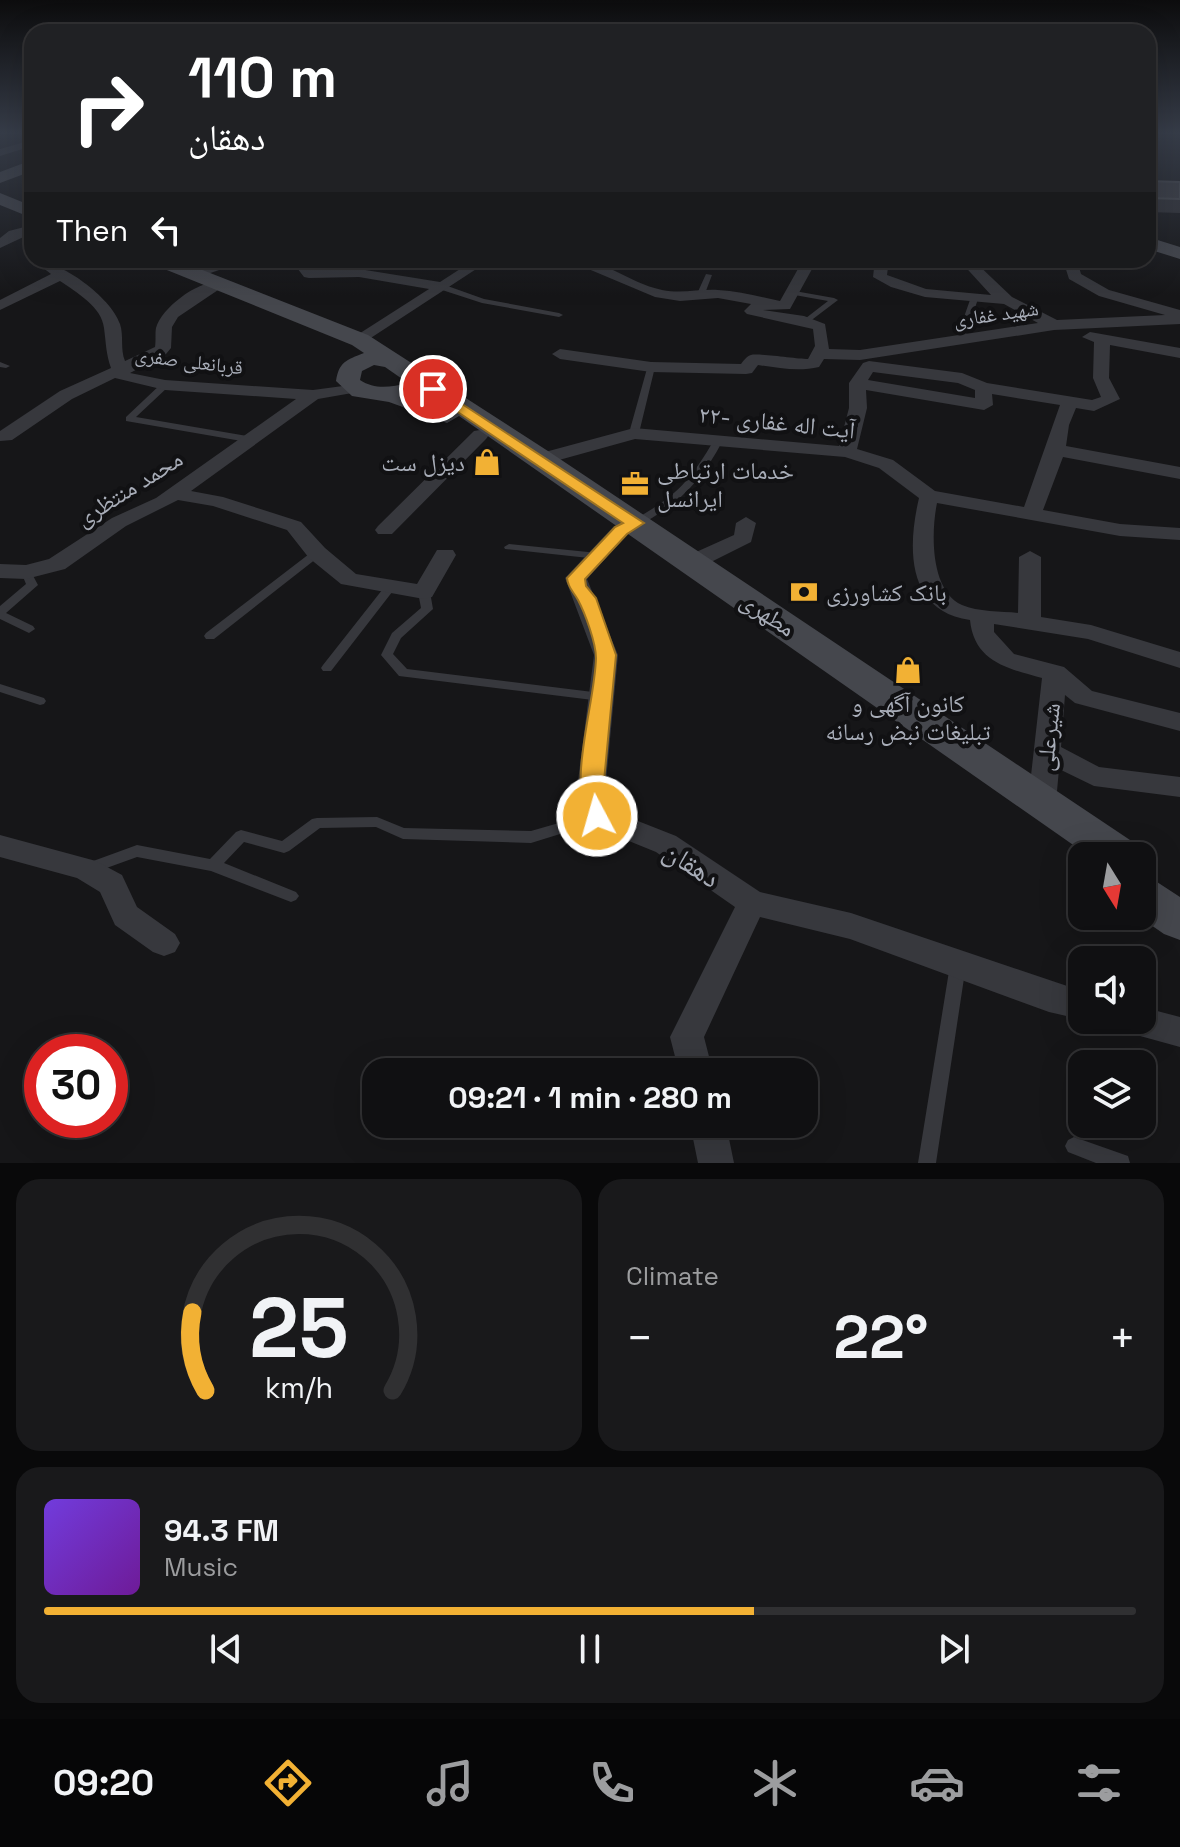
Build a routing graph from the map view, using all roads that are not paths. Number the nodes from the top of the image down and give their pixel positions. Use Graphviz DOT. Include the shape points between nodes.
graph roads {
  1 [pos="0,188"];
  2 [pos="18,206"];
  3 [pos="24,231"];
  4 [pos="1156,234"];
  5 [pos="1180,241"];
  6 [pos="1,242"];
  7 [pos="1156,246"];
  8 [pos="24,252"];
  9 [pos="1180,253"];
  10 [pos="53,268"];
  11 [pos="159,268"];
  12 [pos="175,268"];
  13 [pos="228,268"];
  14 [pos="304,268"];
  15 [pos="350,268"];
  16 [pos="371,268"];
  17 [pos="469,268"];
  18 [pos="599,268"];
  19 [pos="806,268"];
  20 [pos="881,268"];
  21 [pos="972,268"];
  22 [pos="1072,268"];
  23 [pos="62,274"];
  24 [pos="708,275"];
  25 [pos="204,283"];
  26 [pos="439,286"];
  27 [pos="792,292"];
  28 [pos="700,296"];
  29 [pos="974,299"];
  30 [pos="1003,300"];
  31 [pos="761,304"];
  32 [pos="0,306"];
  33 [pos="559,315"];
  34 [pos="1180,317"];
  35 [pos="809,320"];
  36 [pos="1056,325"];
  37 [pos="960,340"];
  38 [pos="1102,341"];
  39 [pos="355,349"];
  40 [pos="1180,353"];
  41 [pos="560,354"];
  42 [pos="818,354"];
  43 [pos="865,360"];
  44 [pos="651,367"];
  45 [pos="121,369"];
  46 [pos="399,377"];
  47 [pos="857,383"];
  48 [pos="165,385"];
  49 [pos="983,387"];
  50 [pos="352,388"];
  51 [pos="313,395"];
  52 [pos="1070,403"];
  53 [pos="634,433"];
  54 [pos="480,435"];
  55 [pos="0,436"];
  56 [pos="253,440"];
  57 [pos="717,442"];
  58 [pos="1056,450"];
  59 [pos="847,452"];
  60 [pos="541,459"];
  61 [pos="1180,473"];
  62 [pos="175,494"];
  63 [pos="929,496"];
  64 [pos="1031,514"];
  65 [pos="746,523"];
  66 [pos="628,527"];
  67 [pos="385,530"];
  68 [pos="1180,534"];
  69 [pos="509,547"];
  70 [pos="317,553"];
  71 [pos="445,555"];
  72 [pos="598,556"];
  73 [pos="1030,557"];
  74 [pos="693,562"];
  75 [pos="0,571"];
  76 [pos="26,572"];
  77 [pos="390,587"];
  78 [pos="424,592"];
  79 [pos="0,613"];
  80 [pos="981,615"];
  81 [pos="1029,622"];
  82 [pos="29,629"];
  83 [pos="210,636"];
  84 [pos="1180,660"];
  85 [pos="327,668"];
  86 [pos="1055,673"];
  87 [pos="0,688"];
  88 [pos="601,697"];
  89 [pos="40,701"];
  90 [pos="1180,722"];
  91 [pos="1047,751"];
  92 [pos="1180,787"];
  93 [pos="1042,802"];
  94 [pos="597,816"];
  95 [pos="1101,842"];
  96 [pos="1068,843"];
  97 [pos="0,846"];
  98 [pos="213,865"];
  99 [pos="86,869"];
  100 [pos="1156,880"];
  101 [pos="291,896"];
  102 [pos="1180,896"];
  103 [pos="752,903"];
  104 [pos="1156,905"];
  105 [pos="1180,921"];
  106 [pos="164,943"];
  107 [pos="958,964"];
  108 [pos="1068,1001"];
  109 [pos="1156,1026"];
  110 [pos="1180,1032"];
  111 [pos="692,1058"];
  112 [pos="711,1138"];
  113 [pos="1074,1146"];
  114 [pos="716,1163"];
  115 [pos="927,1163"];
  116 [pos="1121,1163"];
  1 -- 2 [label="main road"];
  3 -- 6 [label="street"];
  4 -- 5 [label="main road"];
  6 -- 8 [label="street"];
  7 -- 9 [label="main road"];
  10 -- 23 [label="street, قربانعلی صفری"];
  11 -- 25 [label="main road"];
  12 -- 25 [label="main road"];
  13 -- 25 [label="street"];
  14 -- 15 [label="street" via="309,274"];
  16 -- 26 [label="street"];
  17 -- 26 [label="street"];
  18 -- 28 [label="street" via="655,293"];
  19 -- 27 [label="street"];
  20 -- 29 [label="street" via="880,277 908,290"];
  21 -- 30 [label="street"];
  22 -- 34 [label="street" via="1074,276 1104,293"];
  23 -- 32 [label="street"];
  23 -- 45 [label="street, قربانعلی صفری" via="93,297 112,324 113,351"];
  24 -- 28 [label="lane"];
  25 -- 39 [label="main road"];
  25 -- 45 [label="street" via="165,326 163,348"];
  26 -- 33 [label="lane" via="482,301"];
  26 -- 39 [label="street"];
  27 -- 31 [label="street" via="785,306"];
  27 -- 35 [label="lane" via="834,300"];
  28 -- 31 [label="street" via="718,294"];
  29 -- 30 [label="street"];
  29 -- 37 [label="lane"];
  30 -- 36 [label="street"];
  31 -- 35 [label="street" via="752,311 770,318"];
  34 -- 36 [label="street, شهید غفاری"];
  35 -- 42 [label="street" via="820,327 823,346"];
  36 -- 37 [label="street, شهید غفاری"];
  36 -- 38 [label="street"];
  37 -- 43 [label="street, شهید غفاری"];
  38 -- 40 [label="street"];
  38 -- 52 [label="street" via="1101,378 1111,399 1094,406"];
  39 -- 46 [label="main road"];
  39 -- 50 [label="main road" via="347,374"];
  41 -- 44 [label="street"];
  42 -- 43 [label="street, شهید غفاری"];
  42 -- 44 [label="street, شهید غفاری" via="813,364 754,359 746,369"];
  43 -- 47 [label="street"];
  43 -- 49 [label="street" via="962,378"];
  44 -- 53 [label="lane"];
  45 -- 48 [label="street, قربانعلی صفری" via="123,377"];
  45 -- 55 [label="street"];
  46 -- 50 [label="main road"];
  46 -- 54 [label="main road, مطهری" via="435,408"];
  46 -- 60 [label="main road, مطهری"];
  47 -- 49 [label="street" via="984,405"];
  47 -- 59 [label="street" via="858,408"];
  48 -- 51 [label="street, قربانعلی صفری"];
  48 -- 56 [label="lane" via="129,419"];
  49 -- 52 [label="street"];
  50 -- 51 [label="street, قربانعلی صفری"];
  51 -- 56 [label="street, محمد منتظری"];
  52 -- 58 [label="street"];
  53 -- 57 [label="street, ۲۲- آیت اله غفاری"];
  53 -- 60 [label="street, ۲۲- آیت اله غفاری"];
  54 -- 66 [label="main road, مطهری"];
  54 -- 67 [label="street"];
  56 -- 62 [label="street, محمد منتظری"];
  57 -- 59 [label="street, ۲۲- آیت اله غفاری"];
  57 -- 66 [label="lane" via="703,472 668,505"];
  58 -- 61 [label="street"];
  58 -- 64 [label="street"];
  59 -- 63 [label="street, ۲۲- آیت اله غفاری" via="886,464"];
  60 -- 66 [label="main road, مطهری"];
  62 -- 70 [label="street" via="294,526"];
  62 -- 76 [label="street, محمد منتظری" via="119,522 57,564"];
  63 -- 64 [label="street"];
  63 -- 80 [label="street" via="921,532 932,592 955,611"];
  64 -- 68 [label="street" via="1120,530"];
  65 -- 74 [label="street" via="744,538"];
  66 -- 72 [label="street"];
  66 -- 74 [label="main road, مطهری"];
  66 -- 96 [label="main road, مطهری"];
  69 -- 72 [label="lane"];
  70 -- 77 [label="street" via="349,579"];
  70 -- 83 [label="lane"];
  71 -- 78 [label="street"];
  72 -- 88 [label="street" via="576,578 606,655"];
  73 -- 81 [label="street"];
  74 -- 93 [label="main road, مطهری"];
  75 -- 76 [label="street, محمد منتظری"];
  76 -- 79 [label="lane" via="32,585"];
  77 -- 78 [label="street"];
  77 -- 85 [label="lane"];
  78 -- 88 [label="lane" via="427,609 396,636 387,655 403,673"];
  79 -- 82 [label="lane"];
  80 -- 81 [label="street"];
  80 -- 86 [label="street" via="983,634 1006,660"];
  81 -- 84 [label="street" via="1091,632"];
  86 -- 90 [label="street" via="1084,697"];
  86 -- 91 [label="street, شیرعلی"];
  87 -- 89 [label="lane"];
  88 -- 94 [label="street" via="592,781"];
  91 -- 92 [label="street" via="1094,776"];
  91 -- 93 [label="street, شیرعلی"];
  93 -- 95 [label="main road, مطهری"];
  94 -- 98 [label="lane" via="531,837 403,833 377,822 317,823 284,847 241,836"];
  94 -- 103 [label="street, دهقان" via="666,844"];
  97 -- 99 [label="street"];
  98 -- 99 [label="lane" via="137,851"];
  98 -- 101 [label="lane"];
  99 -- 106 [label="street" via="111,884 126,916"];
  100 -- 102 [label="main road"];
  103 -- 107 [label="street, دهقان" via="851,926"];
  103 -- 111 [label="street" via="687,1037"];
  104 -- 105 [label="main road"];
  107 -- 108 [label="street, دهقان"];
  107 -- 115 [label="lane"];
  109 -- 110 [label="street"];
  112 -- 114 [label="street"];
  113 -- 116 [label="lane"];
}
